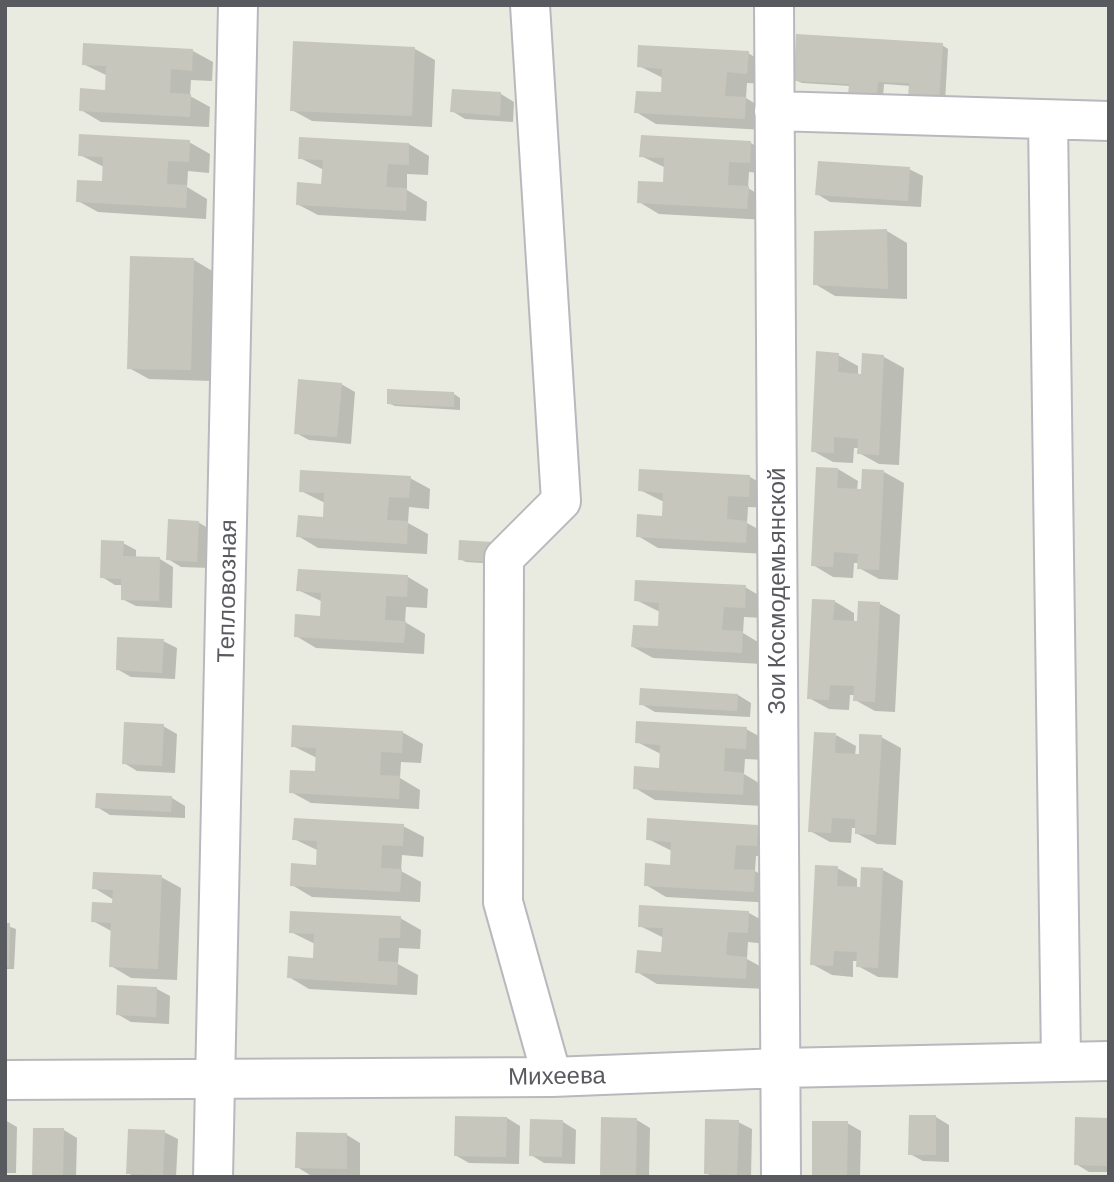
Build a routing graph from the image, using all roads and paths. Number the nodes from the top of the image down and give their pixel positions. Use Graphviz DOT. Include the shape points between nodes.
graph roads {
  1 [pos="238,5"];
  2 [pos="530,5"];
  3 [pos="774,5"];
  4 [pos="774,111"];
  5 [pos="1048,121"];
  6 [pos="1109,121"];
  7 [pos="1109,1061"];
  8 [pos="1061,1062"];
  9 [pos="780,1068"];
  10 [pos="552,1077"];
  11 [pos="217,1079"];
  12 [pos="5,1080"];
  13 [pos="213,1177"];
  14 [pos="781,1177"];
  1 -- 11 [label="street, Тепловозная"];
  2 -- 10 [label="street" via="561,501 505,558 502,902"];
  3 -- 4 [label="street, Зои Космодемьянской"];
  4 -- 5 [label="street"];
  4 -- 9 [label="street, Зои Космодемьянской"];
  5 -- 6 [label="street"];
  5 -- 8 [label="street"];
  7 -- 8 [label="street, Михеева"];
  8 -- 9 [label="street, Михеева"];
  9 -- 10 [label="street, Михеева"];
  9 -- 14 [label="street, Зои Космодемьянской"];
  10 -- 11 [label="street, Михеева"];
  11 -- 12 [label="street, Михеева"];
  11 -- 13 [label="street, Тепловозная"];
}
